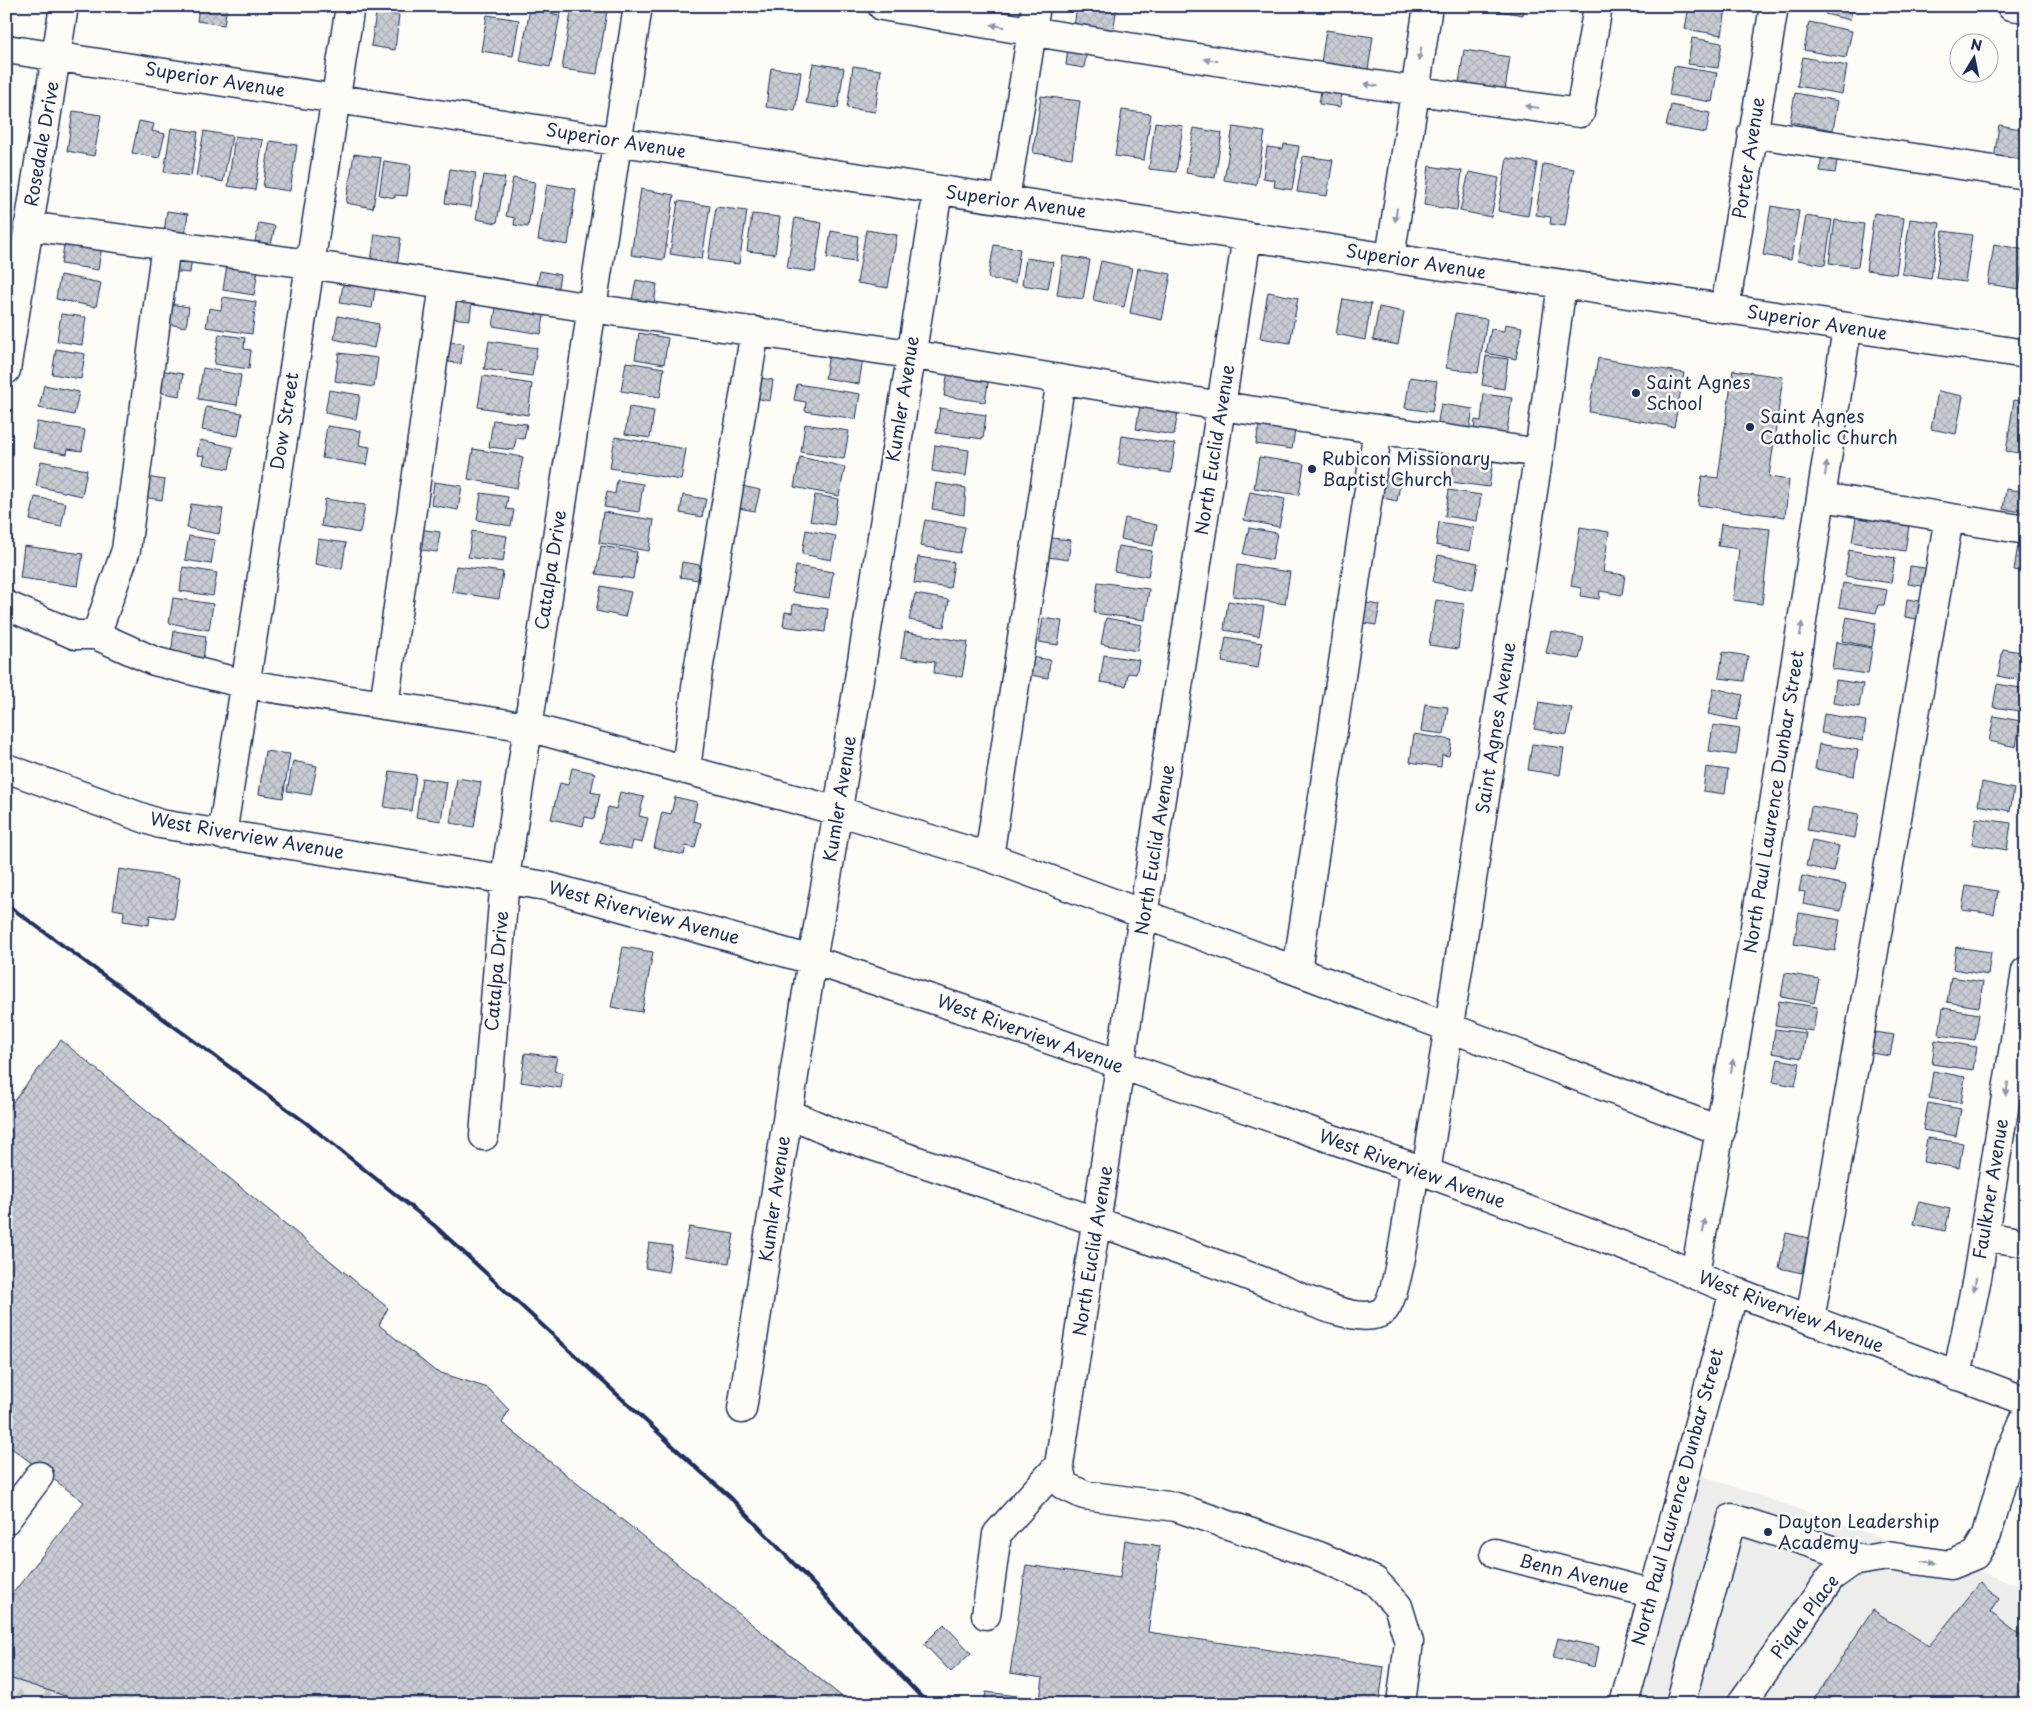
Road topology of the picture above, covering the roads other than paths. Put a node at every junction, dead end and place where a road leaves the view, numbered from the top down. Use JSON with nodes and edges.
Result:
{"nodes":[{"id":1,"x":64,"y":6,"type":"edge"},
{"id":2,"x":350,"y":6,"type":"edge"},
{"id":3,"x":638,"y":6,"type":"edge"},
{"id":4,"x":882,"y":6,"type":"edge"},
{"id":5,"x":1428,"y":6,"type":"edge"},
{"id":6,"x":1598,"y":6,"type":"edge"},
{"id":7,"x":1774,"y":6,"type":"edge"},
{"id":8,"x":2011,"y":6,"type":"edge"},
{"id":9,"x":2026,"y":8,"type":"edge"},
{"id":10,"x":1034,"y":19,"type":"edge"},
{"id":11,"x":6,"y":49,"type":"edge"},
{"id":12,"x":56,"y":56,"type":"junction"},
{"id":13,"x":1414,"y":92,"type":"junction"},
{"id":14,"x":336,"y":98,"type":"junction"},
{"id":15,"x":1752,"y":133,"type":"junction"},
{"id":16,"x":618,"y":141,"type":"junction"},
{"id":17,"x":2026,"y":175,"type":"edge"},
{"id":18,"x":938,"y":190,"type":"junction"},
{"id":19,"x":1006,"y":199,"type":"junction"},
{"id":20,"x":28,"y":226,"type":"junction"},
{"id":21,"x":1248,"y":236,"type":"junction"},
{"id":22,"x":166,"y":244,"type":"junction"},
{"id":23,"x":1390,"y":258,"type":"junction"},
{"id":24,"x":309,"y":264,"type":"junction"},
{"id":25,"x":1562,"y":284,"type":"junction"},
{"id":26,"x":444,"y":285,"type":"junction"},
{"id":27,"x":591,"y":308,"type":"junction"},
{"id":28,"x":1725,"y":309,"type":"junction"},
{"id":29,"x":1846,"y":328,"type":"junction"},
{"id":30,"x":755,"y":331,"type":"junction"},
{"id":31,"x":910,"y":354,"type":"junction"},
{"id":32,"x":2026,"y":354,"type":"edge"},
{"id":33,"x":6,"y":370,"type":"edge"},
{"id":34,"x":1061,"y":379,"type":"junction"},
{"id":35,"x":1221,"y":406,"type":"junction"},
{"id":36,"x":1378,"y":429,"type":"junction"},
{"id":37,"x":1539,"y":453,"type":"junction"},
{"id":38,"x":1822,"y":497,"type":"junction"},
{"id":39,"x":1949,"y":518,"type":"junction"},
{"id":40,"x":2026,"y":530,"type":"edge"},
{"id":41,"x":6,"y":604,"type":"edge"},
{"id":42,"x":96,"y":635,"type":"junction"},
{"id":43,"x":245,"y":684,"type":"junction"},
{"id":44,"x":384,"y":705,"type":"junction"},
{"id":45,"x":528,"y":727,"type":"junction"},
{"id":46,"x":6,"y":768,"type":"edge"},
{"id":47,"x":686,"y":770,"type":"junction"},
{"id":48,"x":838,"y":811,"type":"junction"},
{"id":49,"x":222,"y":835,"type":"junction"},
{"id":50,"x":989,"y":857,"type":"junction"},
{"id":51,"x":505,"y":878,"type":"junction"},
{"id":52,"x":1145,"y":914,"type":"junction"},
{"id":53,"x":812,"y":960,"type":"junction"},
{"id":54,"x":1297,"y":971,"type":"junction"},
{"id":55,"x":2026,"y":971,"type":"edge"},
{"id":56,"x":1448,"y":1027,"type":"junction"},
{"id":57,"x":1119,"y":1066,"type":"junction"},
{"id":58,"x":788,"y":1113,"type":"junction"},
{"id":59,"x":1721,"y":1132,"type":"junction"},
{"id":60,"x":484,"y":1136,"type":"dead end"},
{"id":61,"x":1421,"y":1170,"type":"junction"},
{"id":62,"x":1097,"y":1222,"type":"junction"},
{"id":63,"x":1984,"y":1236,"type":"junction"},
{"id":64,"x":2026,"y":1243,"type":"edge"},
{"id":65,"x":1695,"y":1274,"type":"junction"},
{"id":66,"x":1734,"y":1291,"type":"junction"},
{"id":67,"x":1810,"y":1320,"type":"junction"},
{"id":68,"x":1957,"y":1376,"type":"junction"},
{"id":69,"x":2026,"y":1401,"type":"edge"},
{"id":70,"x":742,"y":1408,"type":"dead end"},
{"id":71,"x":2026,"y":1416,"type":"edge"},
{"id":72,"x":1059,"y":1465,"type":"junction"},
{"id":73,"x":39,"y":1476,"type":"dead end"},
{"id":74,"x":9,"y":1511,"type":"edge"},
{"id":75,"x":1495,"y":1553,"type":"dead end"},
{"id":76,"x":1864,"y":1560,"type":"junction"},
{"id":77,"x":1654,"y":1594,"type":"junction"},
{"id":78,"x":986,"y":1615,"type":"dead end"},
{"id":79,"x":1401,"y":1703,"type":"edge"},
{"id":80,"x":1624,"y":1704,"type":"edge"},
{"id":81,"x":1680,"y":1704,"type":"edge"},
{"id":82,"x":1741,"y":1704,"type":"edge"}],
"edges":[{"from":1,"to":12,"type":"street","name":"Rosedale Drive"},
{"from":2,"to":14,"type":"street","name":"Dow Street"},
{"from":3,"to":16,"type":"street","name":"Catalpa Drive"},
{"from":10,"to":4,"type":"street","one_way":true},
{"from":5,"to":13,"type":"street","one_way":true},
{"from":6,"to":13,"type":"street","one_way":true},
{"from":7,"to":15,"type":"street","name":"Porter Avenue"},
{"from":8,"to":9,"type":"street"},
{"from":13,"to":10,"type":"street","one_way":true},
{"from":10,"to":19,"type":"street"},
{"from":11,"to":12,"type":"street","name":"Superior Avenue"},
{"from":12,"to":14,"type":"street","name":"Superior Avenue"},
{"from":12,"to":20,"type":"street","name":"Rosedale Drive"},
{"from":13,"to":23,"type":"street","one_way":true},
{"from":14,"to":16,"type":"street","name":"Superior Avenue"},
{"from":14,"to":24,"type":"street","name":"Dow Street"},
{"from":15,"to":17,"type":"street"},
{"from":15,"to":28,"type":"street","name":"Porter Avenue"},
{"from":16,"to":18,"type":"street","name":"Superior Avenue"},
{"from":16,"to":27,"type":"street","name":"Catalpa Drive"},
{"from":18,"to":19,"type":"street","name":"Superior Avenue"},
{"from":18,"to":31,"type":"street","name":"Kumler Avenue"},
{"from":19,"to":21,"type":"street","name":"Superior Avenue"},
{"from":20,"to":22,"type":"street"},
{"from":20,"to":33,"type":"street","name":"Rosedale Drive"},
{"from":21,"to":23,"type":"street","name":"Superior Avenue"},
{"from":21,"to":35,"type":"street","name":"North Euclid Avenue"},
{"from":22,"to":24,"type":"street"},
{"from":22,"to":42,"type":"street"},
{"from":23,"to":25,"type":"street","name":"Superior Avenue"},
{"from":24,"to":26,"type":"street"},
{"from":24,"to":43,"type":"street","name":"Dow Street"},
{"from":25,"to":28,"type":"street","name":"Superior Avenue"},
{"from":25,"to":37,"type":"street","name":"Saint Agnes Avenue"},
{"from":26,"to":27,"type":"street"},
{"from":26,"to":44,"type":"street"},
{"from":27,"to":30,"type":"street"},
{"from":27,"to":45,"type":"street","name":"Catalpa Drive"},
{"from":28,"to":29,"type":"street","name":"Superior Avenue"},
{"from":29,"to":32,"type":"street","name":"Superior Avenue"},
{"from":38,"to":29,"type":"street","name":"North Paul Laurence Dunbar Street","one_way":true},
{"from":30,"to":31,"type":"street"},
{"from":30,"to":47,"type":"street"},
{"from":31,"to":34,"type":"street"},
{"from":31,"to":48,"type":"street","name":"Kumler Avenue"},
{"from":34,"to":35,"type":"street"},
{"from":34,"to":50,"type":"street"},
{"from":35,"to":36,"type":"street"},
{"from":35,"to":52,"type":"street","name":"North Euclid Avenue"},
{"from":36,"to":37,"type":"street"},
{"from":36,"to":54,"type":"street"},
{"from":37,"to":56,"type":"street","name":"Saint Agnes Avenue"},
{"from":38,"to":39,"type":"street"},
{"from":59,"to":38,"type":"street","name":"North Paul Laurence Dunbar Street","one_way":true},
{"from":39,"to":40,"type":"street"},
{"from":39,"to":67,"type":"street"},
{"from":41,"to":42,"type":"street"},
{"from":42,"to":43,"type":"street"},
{"from":43,"to":44,"type":"street"},
{"from":43,"to":49,"type":"street","name":"Dow Street"},
{"from":44,"to":45,"type":"street"},
{"from":45,"to":47,"type":"street"},
{"from":45,"to":51,"type":"street","name":"Catalpa Drive"},
{"from":46,"to":49,"type":"street","name":"West Riverview Avenue"},
{"from":47,"to":48,"type":"street"},
{"from":48,"to":50,"type":"street"},
{"from":48,"to":53,"type":"street","name":"Kumler Avenue"},
{"from":49,"to":51,"type":"street","name":"West Riverview Avenue"},
{"from":50,"to":52,"type":"street"},
{"from":51,"to":53,"type":"street","name":"West Riverview Avenue"},
{"from":51,"to":60,"type":"street","name":"Catalpa Drive"},
{"from":52,"to":54,"type":"street"},
{"from":52,"to":57,"type":"street","name":"North Euclid Avenue"},
{"from":53,"to":57,"type":"street","name":"West Riverview Avenue"},
{"from":53,"to":58,"type":"street","name":"Kumler Avenue"},
{"from":54,"to":56,"type":"street"},
{"from":55,"to":63,"type":"street","name":"Faulkner Avenue","one_way":true},
{"from":56,"to":59,"type":"street"},
{"from":56,"to":61,"type":"street","name":"Saint Agnes Avenue"},
{"from":57,"to":61,"type":"street","name":"West Riverview Avenue"},
{"from":57,"to":62,"type":"street","name":"North Euclid Avenue"},
{"from":58,"to":62,"type":"street","name":"Saint Agnes Avenue"},
{"from":58,"to":70,"type":"street","name":"Kumler Avenue"},
{"from":65,"to":59,"type":"street","name":"North Paul Laurence Dunbar Street","one_way":true},
{"from":61,"to":62,"type":"street","name":"Saint Agnes Avenue"},
{"from":61,"to":65,"type":"street","name":"West Riverview Avenue"},
{"from":62,"to":72,"type":"street","name":"North Euclid Avenue"},
{"from":63,"to":64,"type":"street"},
{"from":63,"to":68,"type":"street","name":"Faulkner Avenue","one_way":true},
{"from":65,"to":66,"type":"street","name":"West Riverview Avenue"},
{"from":66,"to":67,"type":"street","name":"West Riverview Avenue"},
{"from":66,"to":77,"type":"street","name":"North Paul Laurence Dunbar Street"},
{"from":67,"to":68,"type":"street","name":"West Riverview Avenue"},
{"from":68,"to":69,"type":"street","name":"West Riverview Avenue"},
{"from":76,"to":71,"type":"street","name":"Piqua Place","one_way":true},
{"from":72,"to":78,"type":"street"},
{"from":72,"to":79,"type":"street"},
{"from":73,"to":74,"type":"street"},
{"from":75,"to":77,"type":"street","name":"Benn Avenue"},
{"from":76,"to":81,"type":"street"},
{"from":76,"to":82,"type":"street","name":"Piqua Place"},
{"from":77,"to":80,"type":"street","name":"North Paul Laurence Dunbar Street"}]}
